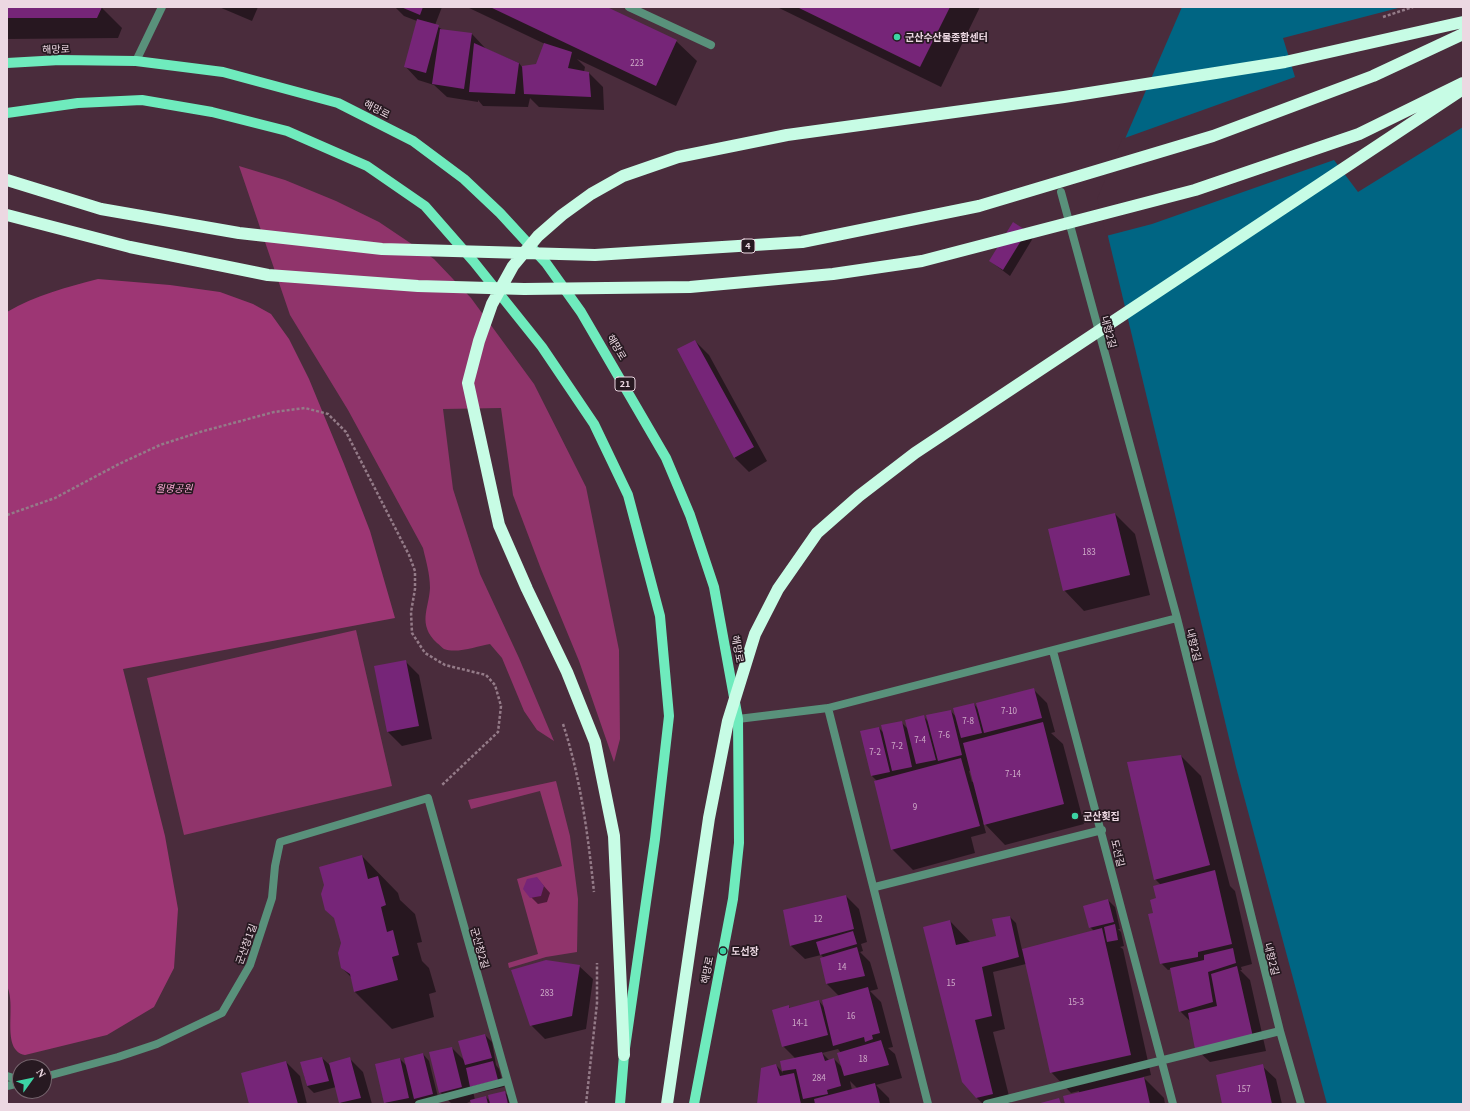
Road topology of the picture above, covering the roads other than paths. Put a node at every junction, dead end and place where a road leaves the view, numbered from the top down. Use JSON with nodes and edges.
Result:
{"nodes":[{"id":1,"x":162,"y":7,"type":"edge"},
{"id":2,"x":629,"y":7,"type":"edge"},
{"id":3,"x":1463,"y":22,"type":"edge"},
{"id":4,"x":1463,"y":34,"type":"edge"},
{"id":5,"x":711,"y":45,"type":"dead end"},
{"id":6,"x":136,"y":61,"type":"junction"},
{"id":7,"x":7,"y":63,"type":"edge"},
{"id":8,"x":1463,"y":83,"type":"edge"},
{"id":9,"x":1463,"y":90,"type":"edge"},
{"id":10,"x":7,"y":113,"type":"edge"},
{"id":11,"x":7,"y":180,"type":"edge"},
{"id":12,"x":1061,"y":192,"type":"dead end"},
{"id":13,"x":7,"y":215,"type":"edge"},
{"id":14,"x":1177,"y":618,"type":"junction"},
{"id":15,"x":1053,"y":651,"type":"junction"},
{"id":16,"x":828,"y":708,"type":"junction"},
{"id":17,"x":738,"y":719,"type":"junction"},
{"id":18,"x":428,"y":798,"type":"joint"},
{"id":19,"x":1102,"y":830,"type":"junction"},
{"id":20,"x":874,"y":887,"type":"junction"},
{"id":21,"x":1280,"y":1031,"type":"junction"},
{"id":22,"x":624,"y":1055,"type":"junction"},
{"id":23,"x":1161,"y":1060,"type":"junction"},
{"id":24,"x":52,"y":1075,"type":"edge"},
{"id":25,"x":507,"y":1081,"type":"junction"},
{"id":26,"x":419,"y":1104,"type":"edge"},
{"id":27,"x":514,"y":1104,"type":"edge"},
{"id":28,"x":620,"y":1104,"type":"edge"},
{"id":29,"x":667,"y":1104,"type":"edge"},
{"id":30,"x":694,"y":1104,"type":"edge"},
{"id":31,"x":928,"y":1104,"type":"edge"},
{"id":32,"x":987,"y":1104,"type":"edge"},
{"id":33,"x":1173,"y":1104,"type":"edge"},
{"id":34,"x":1301,"y":1104,"type":"edge"}],
"edges":[{"from":1,"to":6,"type":"street"},
{"from":2,"to":5,"type":"street"},
{"from":3,"to":22,"type":"highway"},
{"from":4,"to":11,"type":"highway","number":"4"},
{"from":6,"to":7,"type":"main road","name":"해망로","number":"21"},
{"from":6,"to":17,"type":"main road","name":"해망로","number":"21"},
{"from":8,"to":13,"type":"highway"},
{"from":9,"to":29,"type":"highway"},
{"from":10,"to":22,"type":"main road"},
{"from":12,"to":14,"type":"street","name":"내항2길"},
{"from":14,"to":15,"type":"street"},
{"from":14,"to":21,"type":"street","name":"내항2길"},
{"from":15,"to":16,"type":"street"},
{"from":15,"to":19,"type":"street","name":"도선길"},
{"from":16,"to":17,"type":"street"},
{"from":16,"to":20,"type":"street"},
{"from":17,"to":30,"type":"main road","name":"해망로","number":"21"},
{"from":18,"to":24,"type":"street","name":"군산창1길"},
{"from":18,"to":25,"type":"street","name":"군산창2길"},
{"from":19,"to":20,"type":"street"},
{"from":19,"to":23,"type":"street","name":"도선길"},
{"from":20,"to":31,"type":"street"},
{"from":21,"to":23,"type":"street"},
{"from":21,"to":34,"type":"street","name":"내항2길"},
{"from":22,"to":28,"type":"main road"},
{"from":23,"to":32,"type":"street"},
{"from":23,"to":33,"type":"street","name":"도선길"},
{"from":25,"to":26,"type":"street"},
{"from":25,"to":27,"type":"street","name":"군산창2길"}]}
